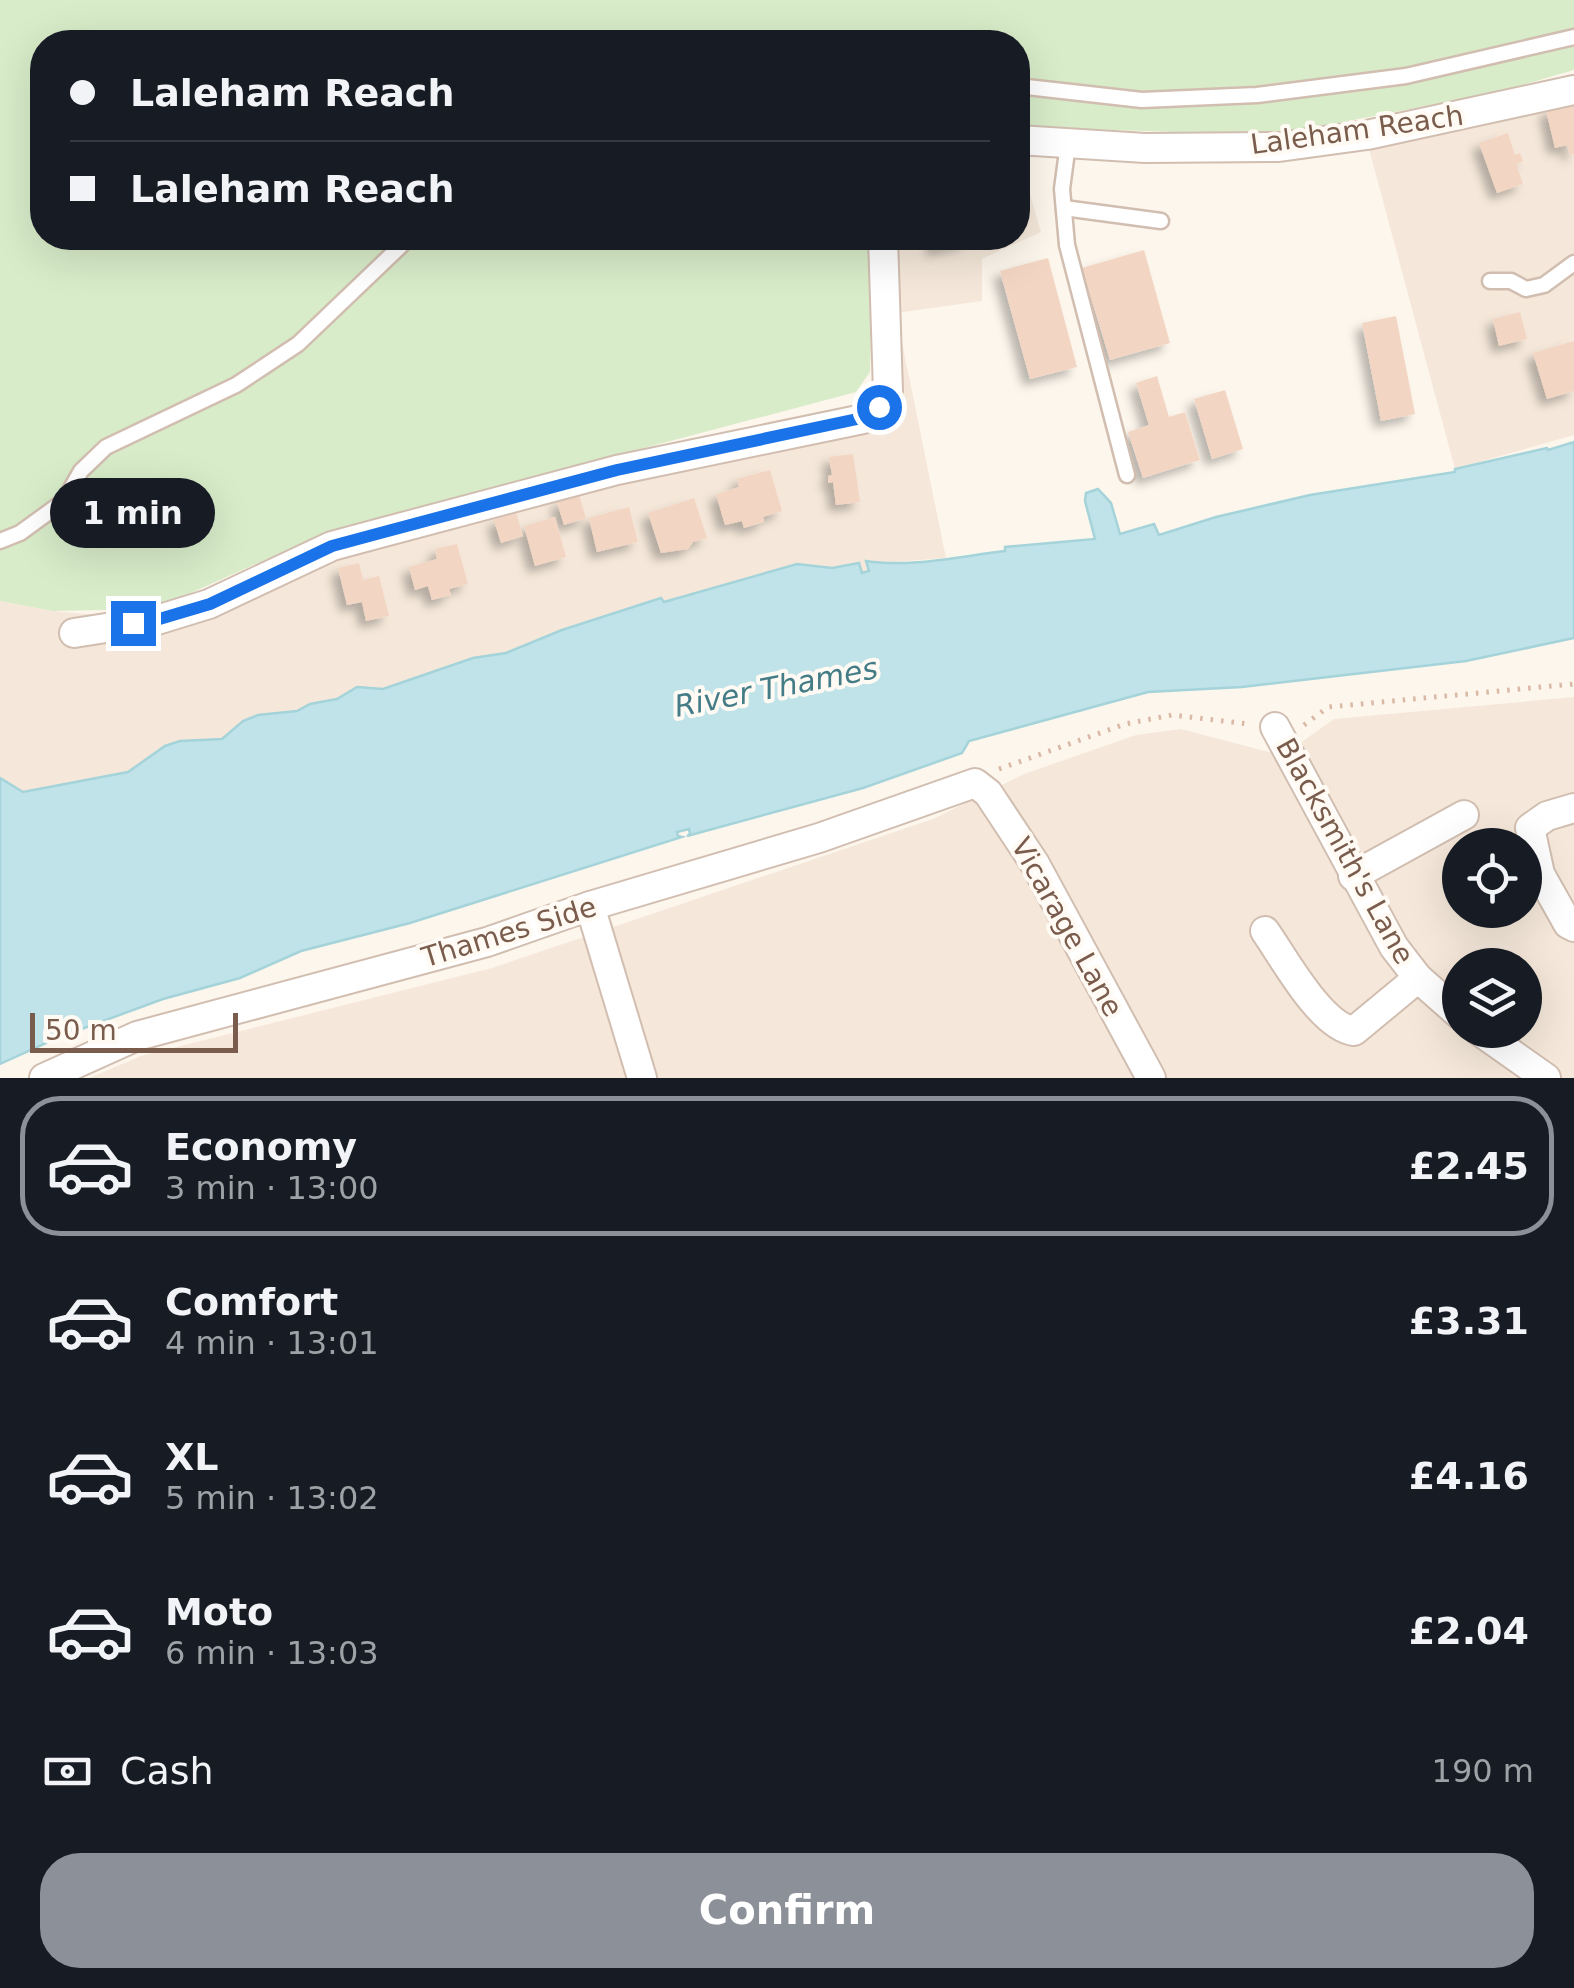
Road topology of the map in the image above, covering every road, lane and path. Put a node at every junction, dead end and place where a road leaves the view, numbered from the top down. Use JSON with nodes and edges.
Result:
{"nodes":[{"id":1,"x":1574,"y":37,"type":"edge"},
{"id":2,"x":1030,"y":87,"type":"edge"},
{"id":3,"x":1574,"y":90,"type":"edge"},
{"id":4,"x":1030,"y":141,"type":"edge"},
{"id":5,"x":1068,"y":144,"type":"junction"},
{"id":6,"x":1064,"y":208,"type":"junction"},
{"id":7,"x":1161,"y":221,"type":"dead end"},
{"id":8,"x":396,"y":250,"type":"edge"},
{"id":9,"x":883,"y":250,"type":"edge"},
{"id":10,"x":1574,"y":264,"type":"edge"},
{"id":11,"x":1490,"y":281,"type":"dead end"},
{"id":12,"x":1127,"y":475,"type":"dead end"},
{"id":13,"x":0,"y":540,"type":"edge"},
{"id":14,"x":74,"y":633,"type":"dead end"},
{"id":15,"x":1574,"y":684,"type":"edge"},
{"id":16,"x":1276,"y":727,"type":"junction"},
{"id":17,"x":975,"y":782,"type":"junction"},
{"id":18,"x":1574,"y":808,"type":"edge"},
{"id":19,"x":1464,"y":814,"type":"dead end"},
{"id":20,"x":1353,"y":876,"type":"junction"},
{"id":21,"x":590,"y":906,"type":"junction"},
{"id":22,"x":1574,"y":927,"type":"edge"},
{"id":23,"x":1265,"y":931,"type":"dead end"},
{"id":24,"x":1418,"y":978,"type":"junction"},
{"id":25,"x":1442,"y":999,"type":"edge"},
{"id":26,"x":1504,"y":1048,"type":"edge"},
{"id":27,"x":44,"y":1078,"type":"edge"},
{"id":28,"x":642,"y":1078,"type":"edge"},
{"id":29,"x":1151,"y":1078,"type":"edge"},
{"id":30,"x":1546,"y":1078,"type":"edge"}],
"edges":[{"from":1,"to":2,"type":"lane"},
{"from":3,"to":5,"type":"street","name":"Laleham Reach"},
{"from":4,"to":5,"type":"street","name":"Laleham Reach"},
{"from":5,"to":6,"type":"lane"},
{"from":6,"to":7,"type":"lane"},
{"from":6,"to":12,"type":"lane"},
{"from":8,"to":13,"type":"lane"},
{"from":9,"to":14,"type":"street"},
{"from":10,"to":11,"type":"lane"},
{"from":15,"to":16,"type":"path"},
{"from":16,"to":17,"type":"path"},
{"from":16,"to":20,"type":"street","name":"Blacksmith's Lane"},
{"from":17,"to":21,"type":"street","name":"Thames Side"},
{"from":17,"to":29,"type":"street","name":"Vicarage Lane"},
{"from":18,"to":22,"type":"street"},
{"from":19,"to":20,"type":"street"},
{"from":20,"to":24,"type":"street","name":"Blacksmith's Lane"},
{"from":21,"to":27,"type":"street","name":"Thames Side"},
{"from":21,"to":28,"type":"street"},
{"from":23,"to":24,"type":"street"},
{"from":24,"to":25,"type":"street","name":"Blacksmith's Lane"},
{"from":26,"to":30,"type":"street"}]}
